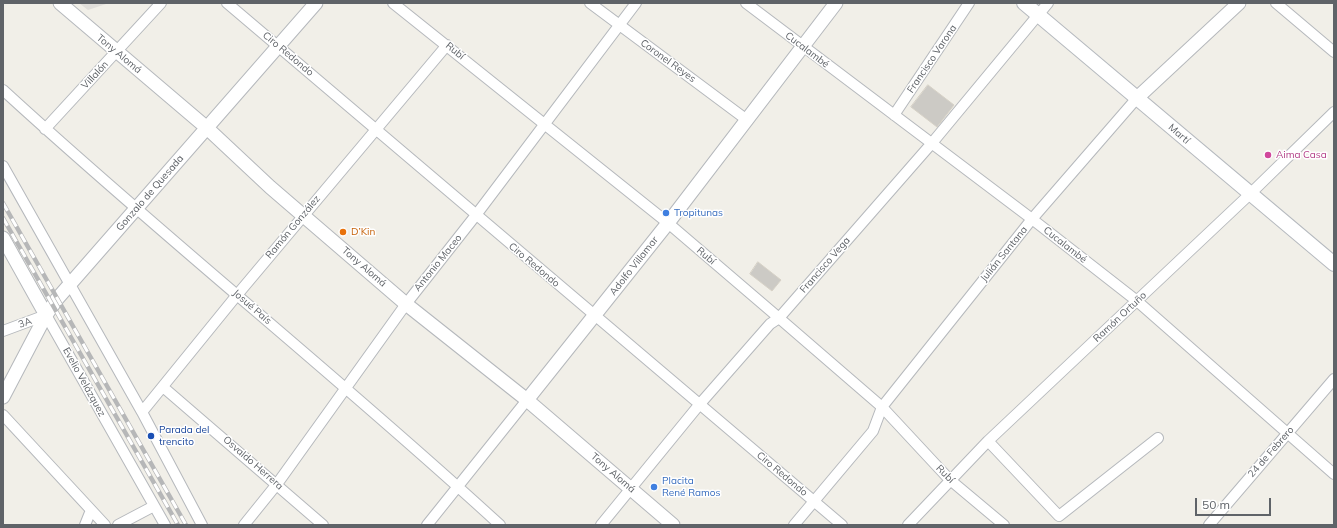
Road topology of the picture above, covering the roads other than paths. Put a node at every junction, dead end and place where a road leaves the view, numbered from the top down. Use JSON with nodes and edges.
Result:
{"nodes":[{"id":1,"x":60,"y":3,"type":"edge"},
{"id":2,"x":161,"y":3,"type":"edge"},
{"id":3,"x":228,"y":3,"type":"edge"},
{"id":4,"x":316,"y":3,"type":"edge"},
{"id":5,"x":393,"y":3,"type":"edge"},
{"id":6,"x":590,"y":3,"type":"edge"},
{"id":7,"x":636,"y":3,"type":"edge"},
{"id":8,"x":746,"y":3,"type":"edge"},
{"id":9,"x":836,"y":3,"type":"edge"},
{"id":10,"x":969,"y":3,"type":"edge"},
{"id":11,"x":1024,"y":3,"type":"edge"},
{"id":12,"x":1048,"y":3,"type":"edge"},
{"id":13,"x":1239,"y":3,"type":"edge"},
{"id":14,"x":1276,"y":3,"type":"edge"},
{"id":15,"x":1038,"y":15,"type":"junction"},
{"id":16,"x":619,"y":25,"type":"junction"},
{"id":17,"x":447,"y":45,"type":"junction"},
{"id":18,"x":279,"y":46,"type":"junction"},
{"id":19,"x":803,"y":47,"type":"junction"},
{"id":20,"x":116,"y":52,"type":"junction"},
{"id":21,"x":1334,"y":52,"type":"edge"},
{"id":22,"x":3,"y":90,"type":"edge"},
{"id":23,"x":1137,"y":98,"type":"junction"},
{"id":24,"x":1334,"y":112,"type":"edge"},
{"id":25,"x":894,"y":115,"type":"junction"},
{"id":26,"x":748,"y":120,"type":"junction"},
{"id":27,"x":544,"y":124,"type":"junction"},
{"id":28,"x":207,"y":128,"type":"junction"},
{"id":29,"x":45,"y":129,"type":"junction"},
{"id":30,"x":376,"y":129,"type":"junction"},
{"id":31,"x":932,"y":144,"type":"junction"},
{"id":32,"x":3,"y":166,"type":"edge"},
{"id":33,"x":1249,"y":195,"type":"junction"},
{"id":34,"x":136,"y":209,"type":"junction"},
{"id":35,"x":304,"y":215,"type":"junction"},
{"id":36,"x":476,"y":216,"type":"junction"},
{"id":37,"x":1032,"y":219,"type":"junction"},
{"id":38,"x":668,"y":223,"type":"junction"},
{"id":39,"x":4,"y":243,"type":"edge"},
{"id":40,"x":1334,"y":264,"type":"edge"},
{"id":41,"x":70,"y":285,"type":"junction"},
{"id":42,"x":237,"y":295,"type":"junction"},
{"id":43,"x":1137,"y":301,"type":"junction"},
{"id":44,"x":406,"y":304,"type":"junction"},
{"id":45,"x":46,"y":315,"type":"junction"},
{"id":46,"x":595,"y":317,"type":"junction"},
{"id":47,"x":779,"y":318,"type":"junction"},
{"id":48,"x":3,"y":332,"type":"edge"},
{"id":49,"x":1334,"y":380,"type":"edge"},
{"id":50,"x":163,"y":387,"type":"junction"},
{"id":51,"x":345,"y":388,"type":"junction"},
{"id":52,"x":3,"y":397,"type":"edge"},
{"id":53,"x":527,"y":400,"type":"junction"},
{"id":54,"x":699,"y":405,"type":"junction"},
{"id":55,"x":882,"y":407,"type":"junction"},
{"id":56,"x":142,"y":412,"type":"junction"},
{"id":57,"x":3,"y":416,"type":"edge"},
{"id":58,"x":1287,"y":433,"type":"junction"},
{"id":59,"x":1158,"y":438,"type":"dead end"},
{"id":60,"x":988,"y":441,"type":"junction"},
{"id":61,"x":1334,"y":474,"type":"edge"},
{"id":62,"x":950,"y":479,"type":"junction"},
{"id":63,"x":276,"y":484,"type":"junction"},
{"id":64,"x":459,"y":487,"type":"junction"},
{"id":65,"x":631,"y":488,"type":"junction"},
{"id":66,"x":814,"y":501,"type":"junction"},
{"id":67,"x":154,"y":506,"type":"junction"},
{"id":68,"x":91,"y":510,"type":"junction"},
{"id":69,"x":1218,"y":521,"type":"edge"},
{"id":70,"x":85,"y":525,"type":"edge"},
{"id":71,"x":106,"y":525,"type":"edge"},
{"id":72,"x":118,"y":525,"type":"edge"},
{"id":73,"x":165,"y":525,"type":"edge"},
{"id":74,"x":202,"y":525,"type":"edge"},
{"id":75,"x":244,"y":525,"type":"edge"},
{"id":76,"x":323,"y":525,"type":"edge"},
{"id":77,"x":428,"y":525,"type":"edge"},
{"id":78,"x":500,"y":525,"type":"edge"},
{"id":79,"x":601,"y":525,"type":"edge"},
{"id":80,"x":673,"y":525,"type":"edge"},
{"id":81,"x":794,"y":525,"type":"edge"},
{"id":82,"x":842,"y":525,"type":"edge"},
{"id":83,"x":908,"y":525,"type":"edge"},
{"id":84,"x":1004,"y":525,"type":"edge"},
{"id":85,"x":1209,"y":525,"type":"edge"}],
"edges":[{"from":1,"to":20,"type":"street","name":"Tony Alomá"},
{"from":2,"to":20,"type":"street","name":"Villalón"},
{"from":3,"to":18,"type":"street","name":"Ciro Redondo"},
{"from":4,"to":18,"type":"street","name":"Gonzalo de Quesada"},
{"from":5,"to":17,"type":"street","name":"Rubí"},
{"from":6,"to":16,"type":"street","name":"Coronel Reyes"},
{"from":7,"to":16,"type":"street","name":"Antonio Maceo"},
{"from":8,"to":19,"type":"street","name":"Cucalambé"},
{"from":9,"to":19,"type":"street","name":"Adolfo Villamar"},
{"from":10,"to":25,"type":"street","name":"Francisco Varona"},
{"from":11,"to":15,"type":"main road","name":"Martí"},
{"from":12,"to":15,"type":"street","name":"Francisco Vega"},
{"from":13,"to":23,"type":"street","name":"Julián Santana"},
{"from":14,"to":21,"type":"street"},
{"from":15,"to":23,"type":"main road","name":"Martí"},
{"from":15,"to":31,"type":"street","name":"Francisco Vega"},
{"from":16,"to":26,"type":"street","name":"Coronel Reyes"},
{"from":16,"to":27,"type":"street","name":"Antonio Maceo"},
{"from":17,"to":27,"type":"street","name":"Rubí"},
{"from":17,"to":30,"type":"street","name":"Ramón González"},
{"from":18,"to":28,"type":"street","name":"Gonzalo de Quesada"},
{"from":18,"to":30,"type":"street","name":"Ciro Redondo"},
{"from":19,"to":25,"type":"street","name":"Cucalambé"},
{"from":19,"to":26,"type":"street","name":"Adolfo Villamar"},
{"from":20,"to":28,"type":"street","name":"Tony Alomá"},
{"from":20,"to":29,"type":"street","name":"Villalón"},
{"from":22,"to":29,"type":"street","name":"Josué País"},
{"from":23,"to":33,"type":"main road","name":"Martí"},
{"from":23,"to":37,"type":"street","name":"Julián Santana"},
{"from":24,"to":33,"type":"street","name":"Ramón Ortuño"},
{"from":25,"to":31,"type":"street","name":"Cucalambé"},
{"from":26,"to":38,"type":"street","name":"Adolfo Villamar"},
{"from":27,"to":36,"type":"street","name":"Antonio Maceo"},
{"from":27,"to":38,"type":"street","name":"Rubí"},
{"from":28,"to":34,"type":"street","name":"Gonzalo de Quesada"},
{"from":28,"to":35,"type":"street","name":"Tony Alomá"},
{"from":29,"to":34,"type":"street","name":"Josué País"},
{"from":30,"to":35,"type":"street","name":"Ramón González"},
{"from":30,"to":36,"type":"street","name":"Ciro Redondo"},
{"from":31,"to":37,"type":"street","name":"Cucalambé"},
{"from":31,"to":47,"type":"street","name":"Francisco Vega"},
{"from":32,"to":41,"type":"street"},
{"from":33,"to":40,"type":"main road","name":"Martí"},
{"from":33,"to":43,"type":"street","name":"Ramón Ortuño"},
{"from":34,"to":41,"type":"street","name":"Gonzalo de Quesada"},
{"from":34,"to":42,"type":"street","name":"Josué País"},
{"from":35,"to":42,"type":"street","name":"Ramón González"},
{"from":35,"to":44,"type":"street","name":"Tony Alomá"},
{"from":36,"to":44,"type":"street","name":"Antonio Maceo"},
{"from":36,"to":46,"type":"street","name":"Ciro Redondo"},
{"from":37,"to":43,"type":"street","name":"Cucalambé"},
{"from":37,"to":55,"type":"street","name":"Julián Santana"},
{"from":38,"to":46,"type":"street","name":"Adolfo Villamar"},
{"from":38,"to":47,"type":"street","name":"Rubí"},
{"from":39,"to":45,"type":"street","name":"Evelio Velázquez"},
{"from":41,"to":45,"type":"street","name":"Gonzalo de Quesada"},
{"from":41,"to":56,"type":"street"},
{"from":42,"to":50,"type":"street","name":"Ramón González"},
{"from":42,"to":51,"type":"street","name":"Josué País"},
{"from":43,"to":58,"type":"street","name":"Cucalambé"},
{"from":43,"to":60,"type":"street","name":"Ramón Ortuño"},
{"from":44,"to":51,"type":"street","name":"Antonio Maceo"},
{"from":44,"to":53,"type":"street","name":"Tony Alomá"},
{"from":45,"to":48,"type":"street","name":"3A"},
{"from":45,"to":52,"type":"street","name":"Gonzalo de Quesada"},
{"from":45,"to":67,"type":"street","name":"Evelio Velázquez"},
{"from":46,"to":53,"type":"street","name":"Adolfo Villamar"},
{"from":46,"to":54,"type":"street","name":"Ciro Redondo"},
{"from":47,"to":54,"type":"street","name":"Francisco Vega"},
{"from":47,"to":55,"type":"street","name":"Rubí"},
{"from":49,"to":58,"type":"street","name":"24 de Febrero"},
{"from":50,"to":56,"type":"street","name":"Ramón González"},
{"from":50,"to":63,"type":"street","name":"Osvaldo Herrera"},
{"from":51,"to":63,"type":"street","name":"Antonio Maceo"},
{"from":51,"to":64,"type":"street","name":"Josué País"},
{"from":53,"to":64,"type":"street","name":"Adolfo Villamar"},
{"from":53,"to":65,"type":"street","name":"Tony Alomá"},
{"from":54,"to":65,"type":"street","name":"Francisco Vega"},
{"from":54,"to":66,"type":"street","name":"Ciro Redondo"},
{"from":55,"to":62,"type":"street","name":"Rubí"},
{"from":55,"to":66,"type":"street","name":"Julián Santana"},
{"from":56,"to":74,"type":"street"},
{"from":57,"to":68,"type":"street"},
{"from":58,"to":61,"type":"street","name":"Cucalambé"},
{"from":58,"to":69,"type":"street","name":"24 de Febrero"},
{"from":59,"to":60,"type":"street"},
{"from":60,"to":62,"type":"street","name":"Ramón Ortuño"},
{"from":62,"to":83,"type":"street","name":"Ramón Ortuño"},
{"from":62,"to":84,"type":"street","name":"Rubí"},
{"from":63,"to":75,"type":"street","name":"Antonio Maceo"},
{"from":63,"to":76,"type":"street","name":"Osvaldo Herrera"},
{"from":64,"to":77,"type":"street","name":"Adolfo Villamar"},
{"from":64,"to":78,"type":"street","name":"Josué País"},
{"from":65,"to":79,"type":"street","name":"Francisco Vega"},
{"from":65,"to":80,"type":"street","name":"Tony Alomá"},
{"from":66,"to":81,"type":"street","name":"Julián Santana"},
{"from":66,"to":82,"type":"street","name":"Ciro Redondo"},
{"from":67,"to":72,"type":"street"},
{"from":67,"to":73,"type":"street","name":"Evelio Velázquez"},
{"from":68,"to":70,"type":"street"},
{"from":68,"to":71,"type":"street"},
{"from":69,"to":85,"type":"street","name":"24 de Febrero"}]}
